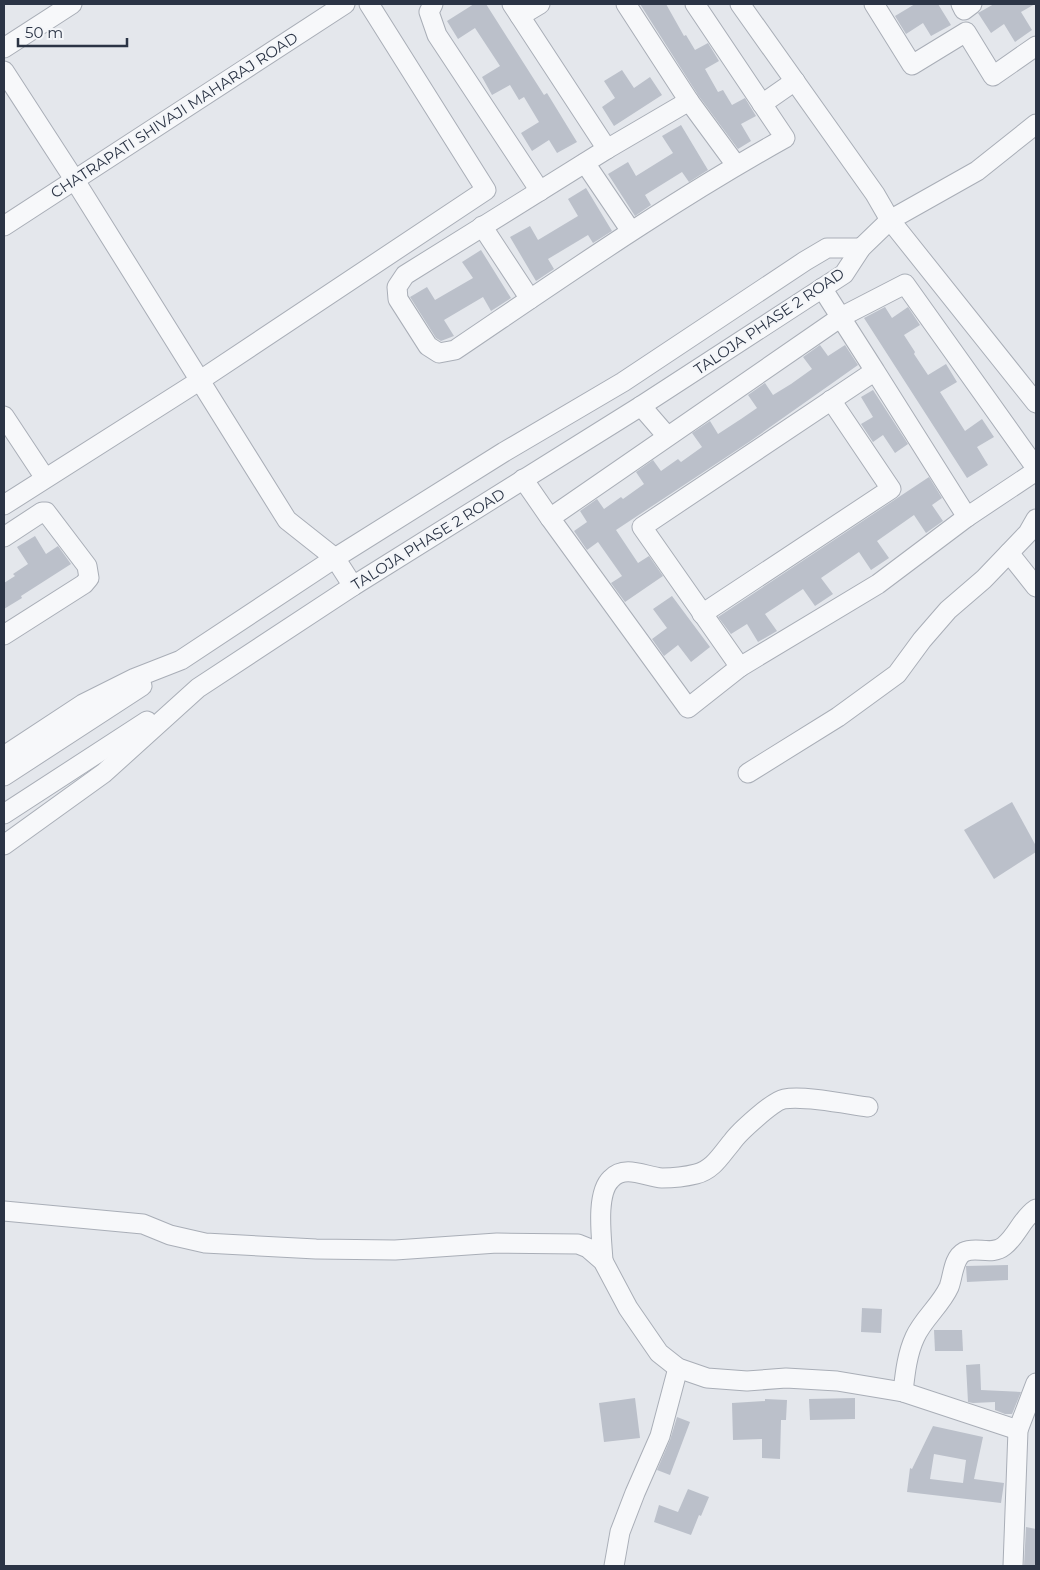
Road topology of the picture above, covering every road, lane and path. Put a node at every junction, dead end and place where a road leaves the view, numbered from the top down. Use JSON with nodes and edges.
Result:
{"nodes":[{"id":1,"x":72,"y":4,"type":"edge"},
{"id":2,"x":345,"y":4,"type":"edge"},
{"id":3,"x":369,"y":4,"type":"edge"},
{"id":4,"x":433,"y":4,"type":"edge"},
{"id":5,"x":540,"y":4,"type":"edge"},
{"id":6,"x":626,"y":4,"type":"edge"},
{"id":7,"x":695,"y":4,"type":"edge"},
{"id":8,"x":740,"y":4,"type":"edge"},
{"id":9,"x":874,"y":4,"type":"edge"},
{"id":10,"x":961,"y":4,"type":"edge"},
{"id":11,"x":972,"y":4,"type":"edge"},
{"id":12,"x":516,"y":10,"type":"edge"},
{"id":13,"x":1036,"y":46,"type":"edge"},
{"id":14,"x":4,"y":48,"type":"edge"},
{"id":15,"x":4,"y":71,"type":"edge"},
{"id":16,"x":795,"y":81,"type":"junction"},
{"id":17,"x":689,"y":101,"type":"junction"},
{"id":18,"x":762,"y":104,"type":"junction"},
{"id":19,"x":1036,"y":124,"type":"edge"},
{"id":20,"x":607,"y":148,"type":"junction"},
{"id":21,"x":585,"y":162,"type":"junction"},
{"id":22,"x":736,"y":165,"type":"junction"},
{"id":23,"x":74,"y":179,"type":"junction"},
{"id":24,"x":540,"y":191,"type":"junction"},
{"id":25,"x":890,"y":220,"type":"junction"},
{"id":26,"x":4,"y":226,"type":"edge"},
{"id":27,"x":482,"y":226,"type":"junction"},
{"id":28,"x":631,"y":230,"type":"junction"},
{"id":29,"x":861,"y":248,"type":"junction"},
{"id":30,"x":822,"y":288,"type":"junction"},
{"id":31,"x":530,"y":299,"type":"junction"},
{"id":32,"x":840,"y":317,"type":"junction"},
{"id":33,"x":875,"y":371,"type":"junction"},
{"id":34,"x":200,"y":381,"type":"junction"},
{"id":35,"x":831,"y":400,"type":"junction"},
{"id":36,"x":1036,"y":403,"type":"edge"},
{"id":37,"x":641,"y":406,"type":"junction"},
{"id":38,"x":4,"y":416,"type":"edge"},
{"id":39,"x":667,"y":436,"type":"junction"},
{"id":40,"x":1030,"y":448,"type":"edge"},
{"id":41,"x":1036,"y":470,"type":"edge"},
{"id":42,"x":45,"y":478,"type":"junction"},
{"id":43,"x":523,"y":479,"type":"junction"},
{"id":44,"x":4,"y":505,"type":"edge"},
{"id":45,"x":967,"y":517,"type":"junction"},
{"id":46,"x":550,"y":518,"type":"junction"},
{"id":47,"x":1036,"y":519,"type":"edge"},
{"id":48,"x":4,"y":537,"type":"edge"},
{"id":49,"x":1009,"y":553,"type":"junction"},
{"id":50,"x":335,"y":558,"type":"junction"},
{"id":51,"x":353,"y":586,"type":"junction"},
{"id":52,"x":1036,"y":587,"type":"edge"},
{"id":53,"x":702,"y":614,"type":"junction"},
{"id":54,"x":4,"y":635,"type":"edge"},
{"id":55,"x":181,"y":660,"type":"junction"},
{"id":56,"x":740,"y":667,"type":"junction"},
{"id":57,"x":198,"y":688,"type":"junction"},
{"id":58,"x":4,"y":756,"type":"edge"},
{"id":59,"x":748,"y":773,"type":"dead end"},
{"id":60,"x":4,"y":776,"type":"edge"},
{"id":61,"x":4,"y":814,"type":"edge"},
{"id":62,"x":4,"y":845,"type":"edge"},
{"id":63,"x":868,"y":1107,"type":"dead end"},
{"id":64,"x":1036,"y":1209,"type":"edge"},
{"id":65,"x":4,"y":1210,"type":"edge"},
{"id":66,"x":603,"y":1260,"type":"junction"},
{"id":67,"x":678,"y":1368,"type":"junction"},
{"id":68,"x":1036,"y":1383,"type":"edge"},
{"id":69,"x":903,"y":1392,"type":"junction"},
{"id":70,"x":1018,"y":1430,"type":"junction"},
{"id":71,"x":614,"y":1566,"type":"edge"},
{"id":72,"x":1013,"y":1566,"type":"edge"}],
"edges":[{"from":1,"to":14,"type":"street"},
{"from":2,"to":23,"type":"street","name":"CHATRAPATI SHIVAJI MAHARAJ ROAD"},
{"from":3,"to":34,"type":"street"},
{"from":4,"to":24,"type":"street"},
{"from":5,"to":12,"type":"street"},
{"from":6,"to":17,"type":"street"},
{"from":7,"to":18,"type":"street"},
{"from":8,"to":16,"type":"street"},
{"from":9,"to":13,"type":"street"},
{"from":10,"to":11,"type":"street"},
{"from":12,"to":20,"type":"street"},
{"from":15,"to":23,"type":"street"},
{"from":16,"to":18,"type":"street"},
{"from":16,"to":25,"type":"street"},
{"from":17,"to":20,"type":"street"},
{"from":17,"to":22,"type":"street"},
{"from":18,"to":22,"type":"street"},
{"from":19,"to":25,"type":"street","name":"TALOJA PHASE 2 ROAD"},
{"from":20,"to":21,"type":"street"},
{"from":21,"to":24,"type":"street"},
{"from":21,"to":28,"type":"street"},
{"from":22,"to":28,"type":"street"},
{"from":23,"to":26,"type":"street","name":"CHATRAPATI SHIVAJI MAHARAJ ROAD"},
{"from":23,"to":34,"type":"street"},
{"from":24,"to":27,"type":"street"},
{"from":25,"to":29,"type":"street","name":"TALOJA PHASE 2 ROAD"},
{"from":25,"to":36,"type":"street"},
{"from":27,"to":31,"type":"street"},
{"from":27,"to":31,"type":"street"},
{"from":28,"to":31,"type":"street"},
{"from":29,"to":30,"type":"street","name":"TALOJA PHASE 2 ROAD"},
{"from":29,"to":50,"type":"street","name":"TALOJA PHASE 2 ROAD"},
{"from":30,"to":32,"type":"street"},
{"from":30,"to":37,"type":"street","name":"TALOJA PHASE 2 ROAD"},
{"from":32,"to":33,"type":"street"},
{"from":32,"to":39,"type":"street"},
{"from":32,"to":40,"type":"street"},
{"from":33,"to":35,"type":"street"},
{"from":33,"to":45,"type":"street"},
{"from":34,"to":42,"type":"street"},
{"from":34,"to":50,"type":"street"},
{"from":35,"to":53,"type":"street"},
{"from":35,"to":53,"type":"street"},
{"from":37,"to":39,"type":"street"},
{"from":37,"to":43,"type":"street","name":"TALOJA PHASE 2 ROAD"},
{"from":38,"to":42,"type":"street"},
{"from":39,"to":46,"type":"street"},
{"from":40,"to":41,"type":"street"},
{"from":41,"to":45,"type":"street"},
{"from":42,"to":44,"type":"street"},
{"from":43,"to":46,"type":"street"},
{"from":43,"to":51,"type":"street","name":"TALOJA PHASE 2 ROAD"},
{"from":45,"to":56,"type":"street"},
{"from":46,"to":56,"type":"street"},
{"from":47,"to":49,"type":"street"},
{"from":48,"to":54,"type":"street"},
{"from":49,"to":52,"type":"street"},
{"from":49,"to":59,"type":"street"},
{"from":50,"to":51,"type":"street"},
{"from":50,"to":55,"type":"street","name":"TALOJA PHASE 2 ROAD"},
{"from":51,"to":57,"type":"street","name":"TALOJA PHASE 2 ROAD"},
{"from":53,"to":56,"type":"street"},
{"from":55,"to":58,"type":"street","name":"TALOJA PHASE 2 ROAD"},
{"from":55,"to":60,"type":"street"},
{"from":57,"to":61,"type":"street"},
{"from":57,"to":62,"type":"street","name":"TALOJA PHASE 2 ROAD"},
{"from":63,"to":66,"type":"street"},
{"from":64,"to":69,"type":"street"},
{"from":65,"to":66,"type":"street"},
{"from":66,"to":67,"type":"street"},
{"from":67,"to":69,"type":"street"},
{"from":67,"to":71,"type":"street"},
{"from":68,"to":70,"type":"street"},
{"from":69,"to":70,"type":"street"},
{"from":70,"to":72,"type":"street"}]}
